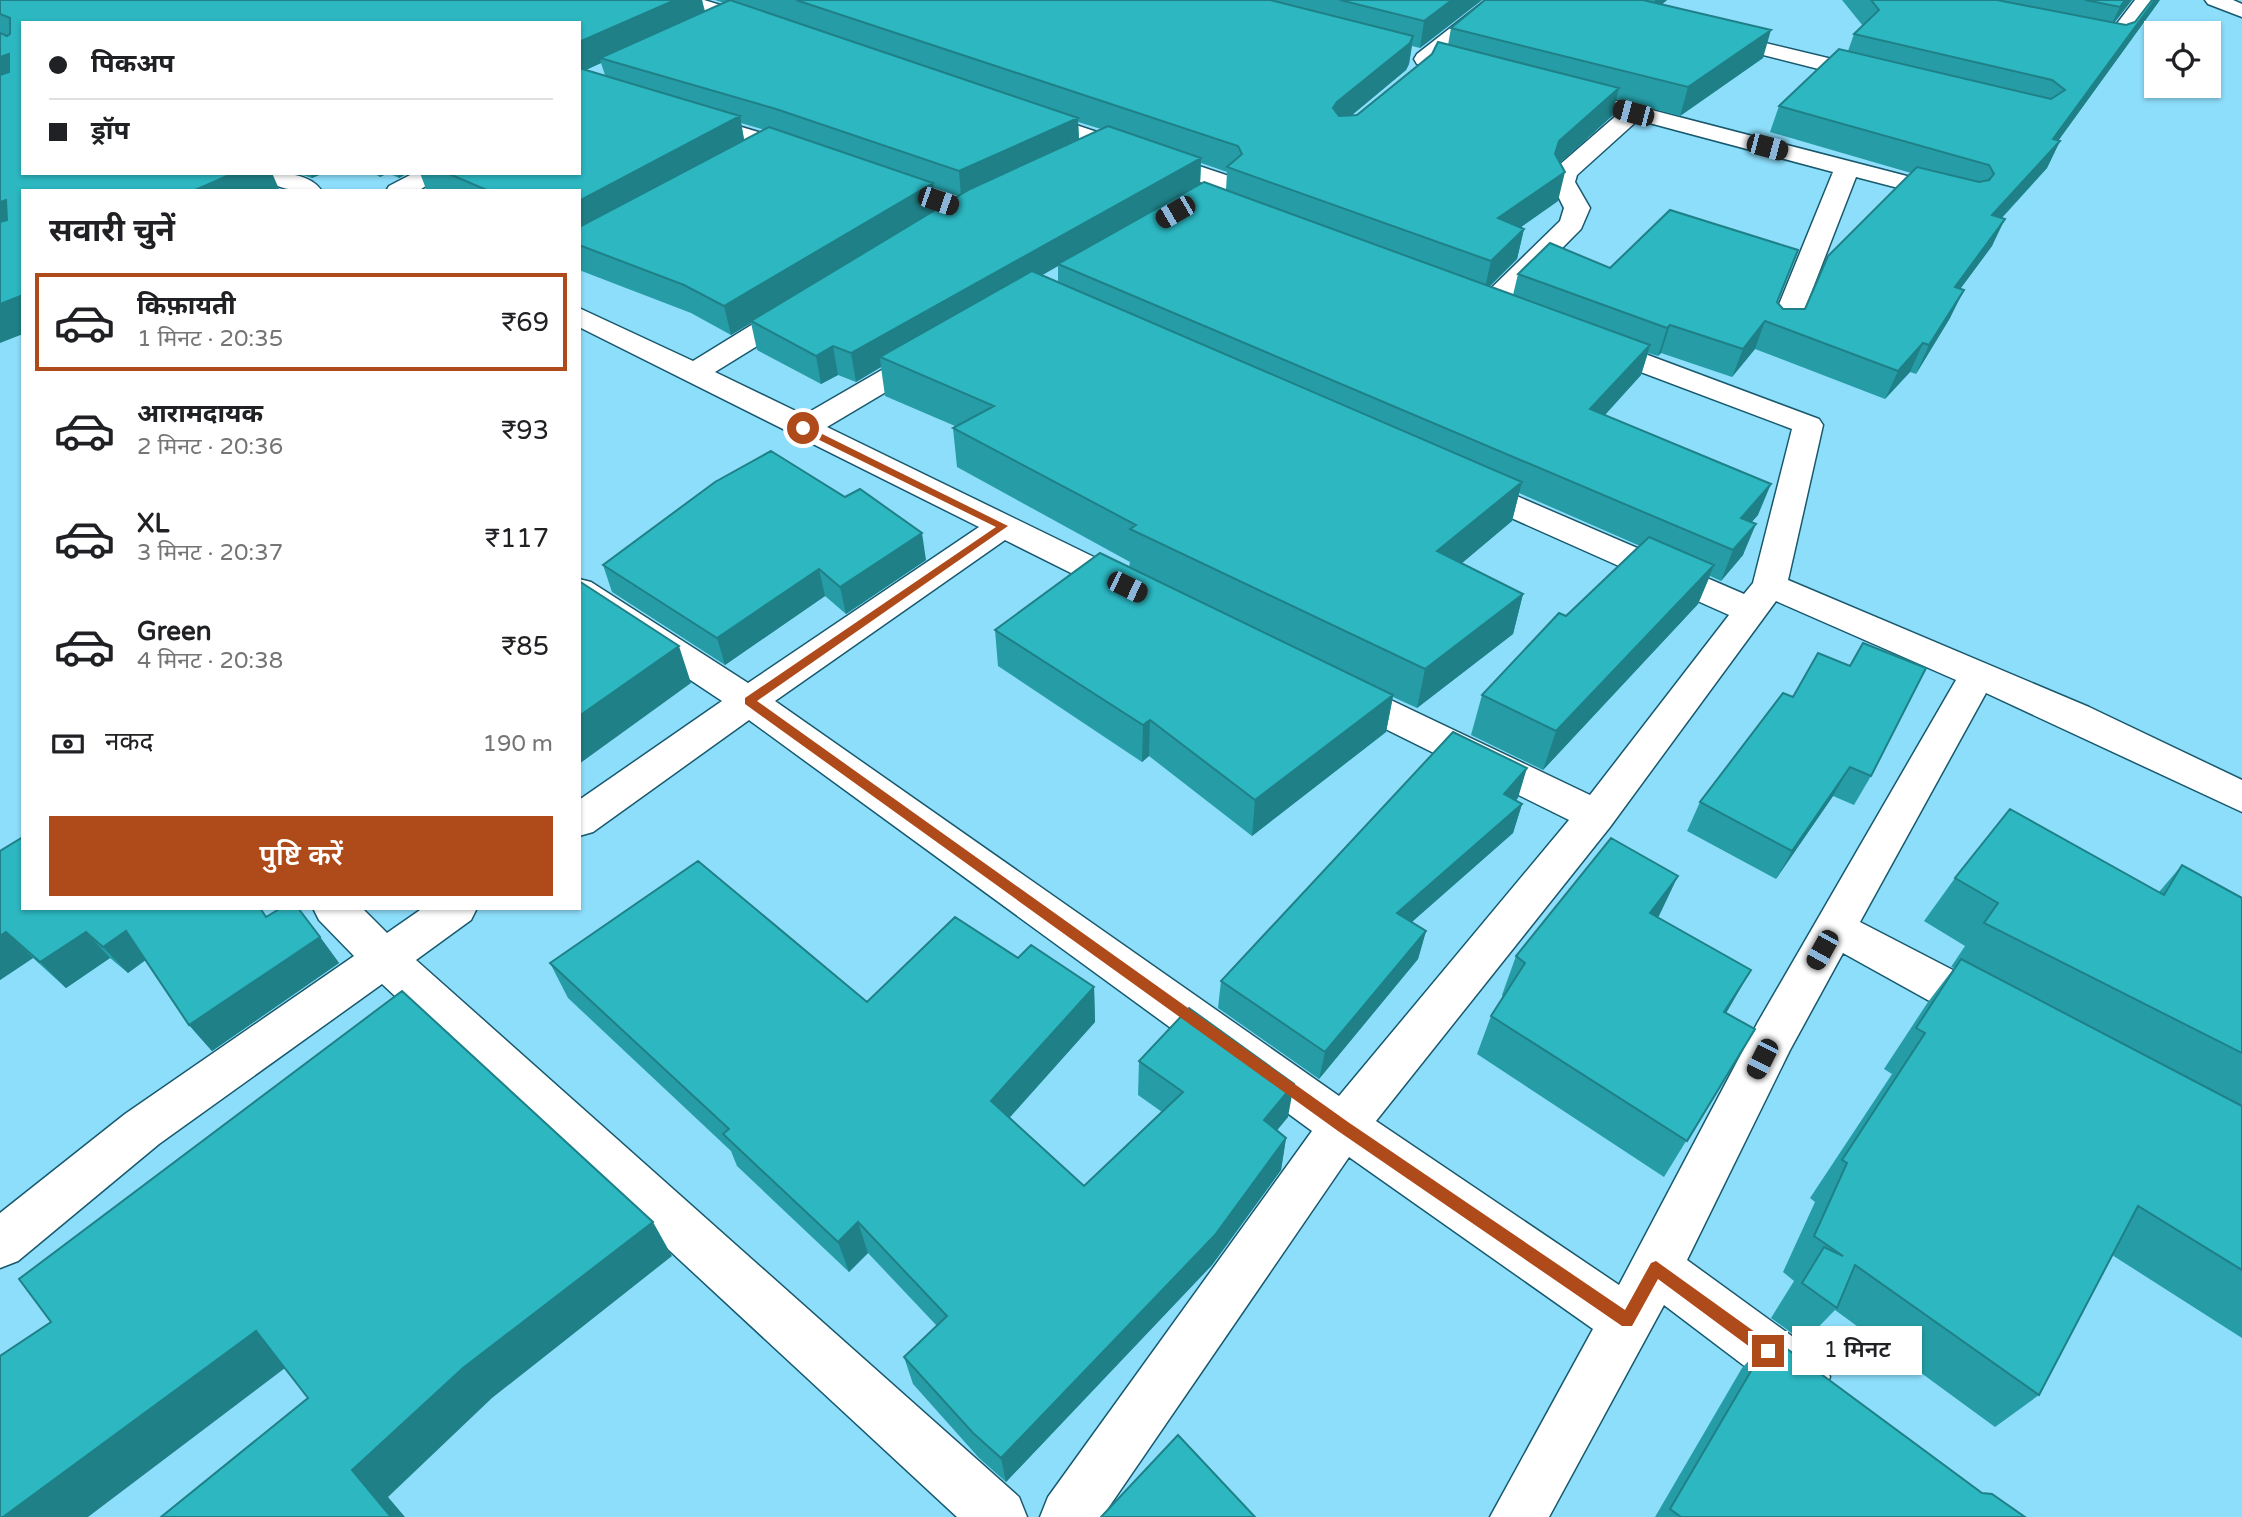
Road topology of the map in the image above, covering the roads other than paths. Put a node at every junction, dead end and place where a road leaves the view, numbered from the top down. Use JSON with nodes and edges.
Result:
{"nodes":[{"id":1,"x":682,"y":0,"type":"edge"},
{"id":2,"x":764,"y":0,"type":"edge"},
{"id":3,"x":1498,"y":0,"type":"edge"},
{"id":4,"x":2145,"y":0,"type":"edge"},
{"id":5,"x":2214,"y":0,"type":"edge"},
{"id":6,"x":2242,"y":11,"type":"edge"},
{"id":7,"x":731,"y":13,"type":"junction"},
{"id":8,"x":706,"y":25,"type":"edge"},
{"id":9,"x":2059,"y":30,"type":"edge"},
{"id":10,"x":783,"y":31,"type":"edge"},
{"id":11,"x":1693,"y":32,"type":"edge"},
{"id":12,"x":1398,"y":52,"type":"edge"},
{"id":13,"x":1421,"y":67,"type":"junction"},
{"id":14,"x":1503,"y":79,"type":"edge"},
{"id":15,"x":1892,"y":80,"type":"edge"},
{"id":16,"x":1542,"y":89,"type":"edge"},
{"id":17,"x":1002,"y":107,"type":"edge"},
{"id":18,"x":664,"y":112,"type":"edge"},
{"id":19,"x":1633,"y":113,"type":"junction"},
{"id":20,"x":772,"y":142,"type":"junction"},
{"id":21,"x":1105,"y":142,"type":"junction"},
{"id":22,"x":1069,"y":159,"type":"edge"},
{"id":23,"x":822,"y":160,"type":"edge"},
{"id":24,"x":736,"y":162,"type":"edge"},
{"id":25,"x":1847,"y":168,"type":"junction"},
{"id":26,"x":861,"y":173,"type":"edge"},
{"id":27,"x":278,"y":175,"type":"edge"},
{"id":28,"x":430,"y":175,"type":"edge"},
{"id":29,"x":1022,"y":181,"type":"edge"},
{"id":30,"x":306,"y":189,"type":"edge"},
{"id":31,"x":402,"y":189,"type":"edge"},
{"id":32,"x":1199,"y":198,"type":"junction"},
{"id":33,"x":1967,"y":199,"type":"edge"},
{"id":34,"x":962,"y":209,"type":"junction"},
{"id":35,"x":1237,"y":212,"type":"edge"},
{"id":36,"x":939,"y":223,"type":"edge"},
{"id":37,"x":1151,"y":226,"type":"edge"},
{"id":38,"x":821,"y":295,"type":"edge"},
{"id":39,"x":1489,"y":306,"type":"edge"},
{"id":40,"x":581,"y":317,"type":"edge"},
{"id":41,"x":1783,"y":329,"type":"edge"},
{"id":42,"x":1565,"y":334,"type":"edge"},
{"id":43,"x":947,"y":344,"type":"edge"},
{"id":44,"x":693,"y":373,"type":"junction"},
{"id":45,"x":803,"y":428,"type":"junction"},
{"id":46,"x":1438,"y":473,"type":"edge"},
{"id":47,"x":1003,"y":526,"type":"junction"},
{"id":48,"x":581,"y":591,"type":"edge"},
{"id":49,"x":1761,"y":598,"type":"junction"},
{"id":50,"x":1164,"y":605,"type":"edge"},
{"id":51,"x":1978,"y":674,"type":"junction"},
{"id":52,"x":1312,"y":677,"type":"edge"},
{"id":53,"x":749,"y":701,"type":"junction"},
{"id":54,"x":2242,"y":797,"type":"edge"},
{"id":55,"x":1596,"y":816,"type":"junction"},
{"id":56,"x":581,"y":820,"type":"edge"},
{"id":57,"x":336,"y":910,"type":"edge"},
{"id":58,"x":453,"y":910,"type":"edge"},
{"id":59,"x":1834,"y":928,"type":"junction"},
{"id":60,"x":384,"y":958,"type":"junction"},
{"id":61,"x":2026,"y":1031,"type":"edge"},
{"id":62,"x":1343,"y":1126,"type":"junction"},
{"id":63,"x":0,"y":1244,"type":"edge"},
{"id":64,"x":1656,"y":1268,"type":"junction"},
{"id":65,"x":1627,"y":1321,"type":"junction"},
{"id":66,"x":1835,"y":1401,"type":"edge"},
{"id":67,"x":999,"y":1517,"type":"edge"},
{"id":68,"x":1068,"y":1517,"type":"edge"},
{"id":69,"x":1518,"y":1517,"type":"edge"}],
"edges":[{"from":1,"to":7,"type":"street"},
{"from":2,"to":7,"type":"street"},
{"from":3,"to":13,"type":"street"},
{"from":4,"to":9,"type":"street"},
{"from":5,"to":6,"type":"street"},
{"from":7,"to":8,"type":"street"},
{"from":7,"to":10,"type":"street"},
{"from":11,"to":15,"type":"street"},
{"from":12,"to":13,"type":"street"},
{"from":13,"to":14,"type":"street"},
{"from":16,"to":19,"type":"street"},
{"from":17,"to":21,"type":"street"},
{"from":18,"to":20,"type":"street"},
{"from":19,"to":25,"type":"street"},
{"from":19,"to":39,"type":"street"},
{"from":20,"to":23,"type":"street"},
{"from":20,"to":24,"type":"street"},
{"from":21,"to":22,"type":"street"},
{"from":21,"to":32,"type":"street"},
{"from":25,"to":33,"type":"street"},
{"from":25,"to":41,"type":"street"},
{"from":26,"to":34,"type":"street"},
{"from":27,"to":30,"type":"street"},
{"from":28,"to":31,"type":"street"},
{"from":29,"to":34,"type":"street"},
{"from":32,"to":35,"type":"street"},
{"from":32,"to":37,"type":"street"},
{"from":34,"to":36,"type":"street"},
{"from":38,"to":44,"type":"street"},
{"from":40,"to":44,"type":"street"},
{"from":42,"to":49,"type":"street"},
{"from":43,"to":45,"type":"street"},
{"from":44,"to":45,"type":"street"},
{"from":45,"to":47,"type":"street"},
{"from":46,"to":49,"type":"street"},
{"from":47,"to":50,"type":"street"},
{"from":47,"to":53,"type":"street"},
{"from":48,"to":53,"type":"street"},
{"from":49,"to":51,"type":"street"},
{"from":49,"to":55,"type":"street"},
{"from":51,"to":54,"type":"street"},
{"from":51,"to":59,"type":"street"},
{"from":52,"to":55,"type":"street"},
{"from":53,"to":56,"type":"street"},
{"from":53,"to":62,"type":"street"},
{"from":55,"to":62,"type":"street"},
{"from":57,"to":60,"type":"street"},
{"from":58,"to":60,"type":"street"},
{"from":59,"to":61,"type":"street"},
{"from":59,"to":64,"type":"street"},
{"from":60,"to":63,"type":"street"},
{"from":60,"to":67,"type":"street"},
{"from":62,"to":65,"type":"street"},
{"from":62,"to":68,"type":"street"},
{"from":64,"to":65,"type":"street"},
{"from":64,"to":66,"type":"street"},
{"from":65,"to":69,"type":"street"}]}
